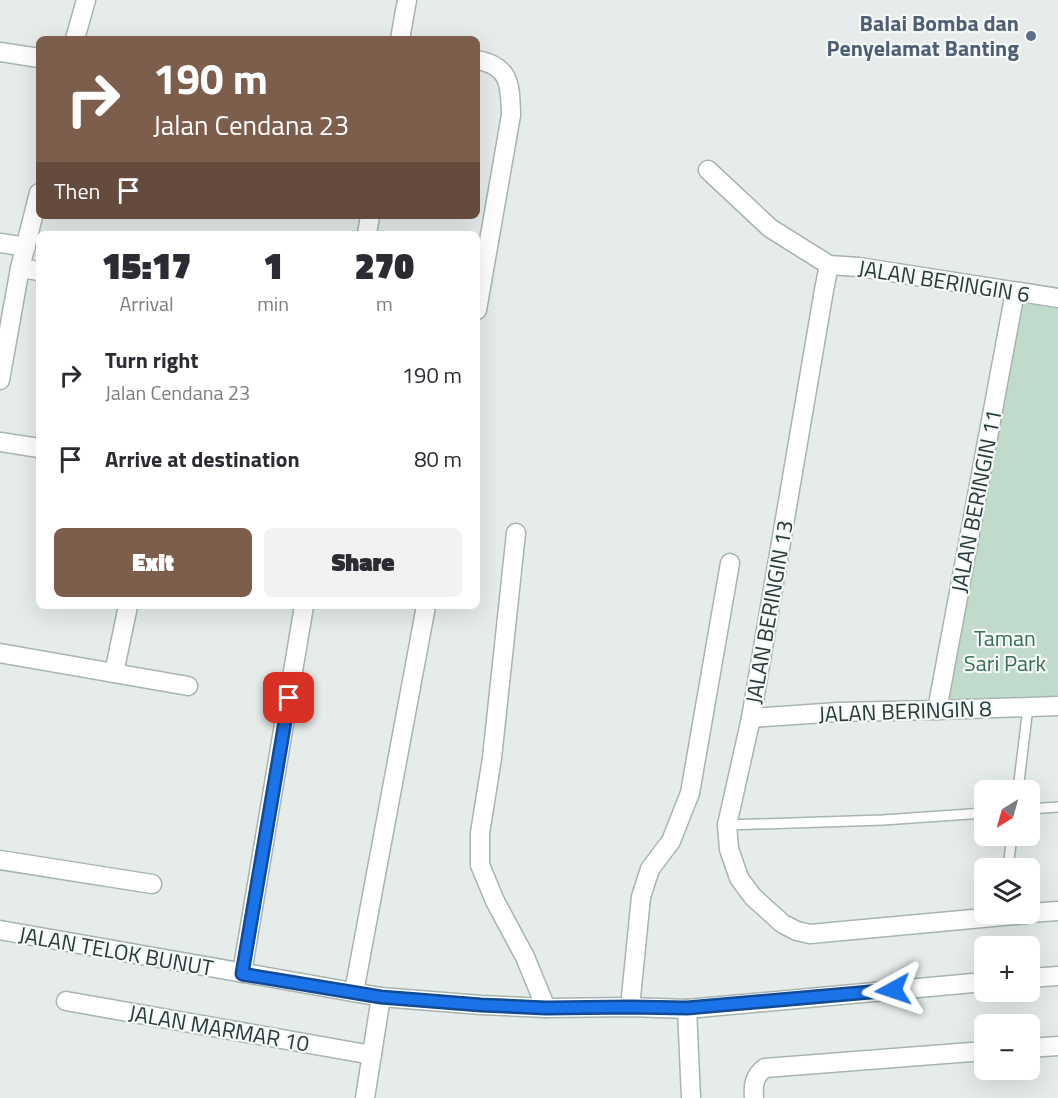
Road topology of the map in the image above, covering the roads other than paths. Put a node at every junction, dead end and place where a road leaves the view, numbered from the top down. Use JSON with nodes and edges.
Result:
{"nodes":[{"id":1,"x":86,"y":0,"type":"edge"},
{"id":2,"x":407,"y":0,"type":"edge"},
{"id":3,"x":76,"y":36,"type":"edge"},
{"id":4,"x":401,"y":36,"type":"edge"},
{"id":5,"x":0,"y":52,"type":"edge"},
{"id":6,"x":36,"y":58,"type":"edge"},
{"id":7,"x":480,"y":60,"type":"edge"},
{"id":8,"x":708,"y":170,"type":"dead end"},
{"id":9,"x":36,"y":205,"type":"edge"},
{"id":10,"x":0,"y":243,"type":"edge"},
{"id":11,"x":26,"y":247,"type":"junction"},
{"id":12,"x":830,"y":265,"type":"junction"},
{"id":13,"x":20,"y":268,"type":"junction"},
{"id":14,"x":36,"y":271,"type":"edge"},
{"id":15,"x":1015,"y":292,"type":"junction"},
{"id":16,"x":480,"y":293,"type":"edge"},
{"id":17,"x":1058,"y":298,"type":"edge"},
{"id":18,"x":0,"y":380,"type":"edge"},
{"id":19,"x":0,"y":442,"type":"edge"},
{"id":20,"x":36,"y":448,"type":"edge"},
{"id":21,"x":516,"y":533,"type":"dead end"},
{"id":22,"x":730,"y":563,"type":"dead end"},
{"id":23,"x":127,"y":609,"type":"edge"},
{"id":24,"x":303,"y":609,"type":"edge"},
{"id":25,"x":425,"y":609,"type":"edge"},
{"id":26,"x":0,"y":653,"type":"edge"},
{"id":27,"x":114,"y":673,"type":"junction"},
{"id":28,"x":188,"y":686,"type":"dead end"},
{"id":29,"x":1058,"y":706,"type":"edge"},
{"id":30,"x":1028,"y":707,"type":"junction"},
{"id":31,"x":937,"y":710,"type":"junction"},
{"id":32,"x":752,"y":718,"type":"junction"},
{"id":33,"x":1018,"y":780,"type":"edge"},
{"id":34,"x":1058,"y":807,"type":"edge"},
{"id":35,"x":1040,"y":808,"type":"edge"},
{"id":36,"x":974,"y":814,"type":"edge"},
{"id":37,"x":727,"y":825,"type":"junction"},
{"id":38,"x":0,"y":860,"type":"edge"},
{"id":39,"x":152,"y":884,"type":"dead end"},
{"id":40,"x":1058,"y":911,"type":"edge"},
{"id":41,"x":1040,"y":912,"type":"edge"},
{"id":42,"x":974,"y":917,"type":"edge"},
{"id":43,"x":0,"y":930,"type":"edge"},
{"id":44,"x":242,"y":974,"type":"junction"},
{"id":45,"x":1058,"y":976,"type":"edge"},
{"id":46,"x":1040,"y":977,"type":"edge"},
{"id":47,"x":974,"y":983,"type":"edge"},
{"id":48,"x":354,"y":992,"type":"junction"},
{"id":49,"x":381,"y":997,"type":"junction"},
{"id":50,"x":66,"y":1001,"type":"dead end"},
{"id":51,"x":630,"y":1007,"type":"junction"},
{"id":52,"x":546,"y":1008,"type":"junction"},
{"id":53,"x":687,"y":1008,"type":"junction"},
{"id":54,"x":1058,"y":1046,"type":"edge"},
{"id":55,"x":1040,"y":1047,"type":"edge"},
{"id":56,"x":974,"y":1052,"type":"edge"},
{"id":57,"x":372,"y":1055,"type":"junction"},
{"id":58,"x":365,"y":1098,"type":"edge"},
{"id":59,"x":692,"y":1098,"type":"edge"},
{"id":60,"x":754,"y":1098,"type":"edge"}],
"edges":[{"from":1,"to":3,"type":"street"},
{"from":2,"to":4,"type":"street"},
{"from":5,"to":6,"type":"street"},
{"from":7,"to":16,"type":"street"},
{"from":8,"to":12,"type":"street"},
{"from":9,"to":11,"type":"street"},
{"from":10,"to":11,"type":"street"},
{"from":11,"to":13,"type":"street"},
{"from":12,"to":15,"type":"street","name":"JALAN BERINGIN 6"},
{"from":12,"to":32,"type":"street","name":"JALAN BERINGIN 13"},
{"from":13,"to":14,"type":"street"},
{"from":13,"to":18,"type":"street"},
{"from":15,"to":17,"type":"street","name":"JALAN BERINGIN 6"},
{"from":15,"to":31,"type":"street","name":"JALAN BERINGIN 11"},
{"from":19,"to":20,"type":"street"},
{"from":21,"to":52,"type":"street"},
{"from":22,"to":51,"type":"street"},
{"from":23,"to":27,"type":"street"},
{"from":24,"to":44,"type":"street"},
{"from":25,"to":48,"type":"street"},
{"from":26,"to":27,"type":"street"},
{"from":27,"to":28,"type":"street"},
{"from":29,"to":30,"type":"street","name":"JALAN BERINGIN 8"},
{"from":30,"to":31,"type":"street","name":"JALAN BERINGIN 8"},
{"from":30,"to":33,"type":"lane"},
{"from":31,"to":32,"type":"street","name":"JALAN BERINGIN 8"},
{"from":32,"to":37,"type":"street","name":"JALAN BERINGIN 13"},
{"from":34,"to":35,"type":"lane"},
{"from":36,"to":37,"type":"lane"},
{"from":37,"to":42,"type":"street","name":"JALAN BERINGIN 13"},
{"from":38,"to":39,"type":"street"},
{"from":40,"to":41,"type":"street"},
{"from":43,"to":44,"type":"street","name":"JALAN TELOK BUNUT"},
{"from":44,"to":48,"type":"street","name":"JALAN TELOK BUNUT"},
{"from":45,"to":46,"type":"street"},
{"from":47,"to":53,"type":"street","name":"JALAN TELOK BUNUT"},
{"from":48,"to":49,"type":"street","name":"JALAN TELOK BUNUT"},
{"from":49,"to":52,"type":"street","name":"JALAN TELOK BUNUT"},
{"from":49,"to":57,"type":"street"},
{"from":50,"to":57,"type":"street","name":"JALAN MARMAR 10"},
{"from":51,"to":52,"type":"street","name":"JALAN TELOK BUNUT"},
{"from":51,"to":53,"type":"street","name":"JALAN TELOK BUNUT"},
{"from":53,"to":59,"type":"street"},
{"from":54,"to":55,"type":"street"},
{"from":56,"to":60,"type":"street"},
{"from":57,"to":58,"type":"street"}]}
